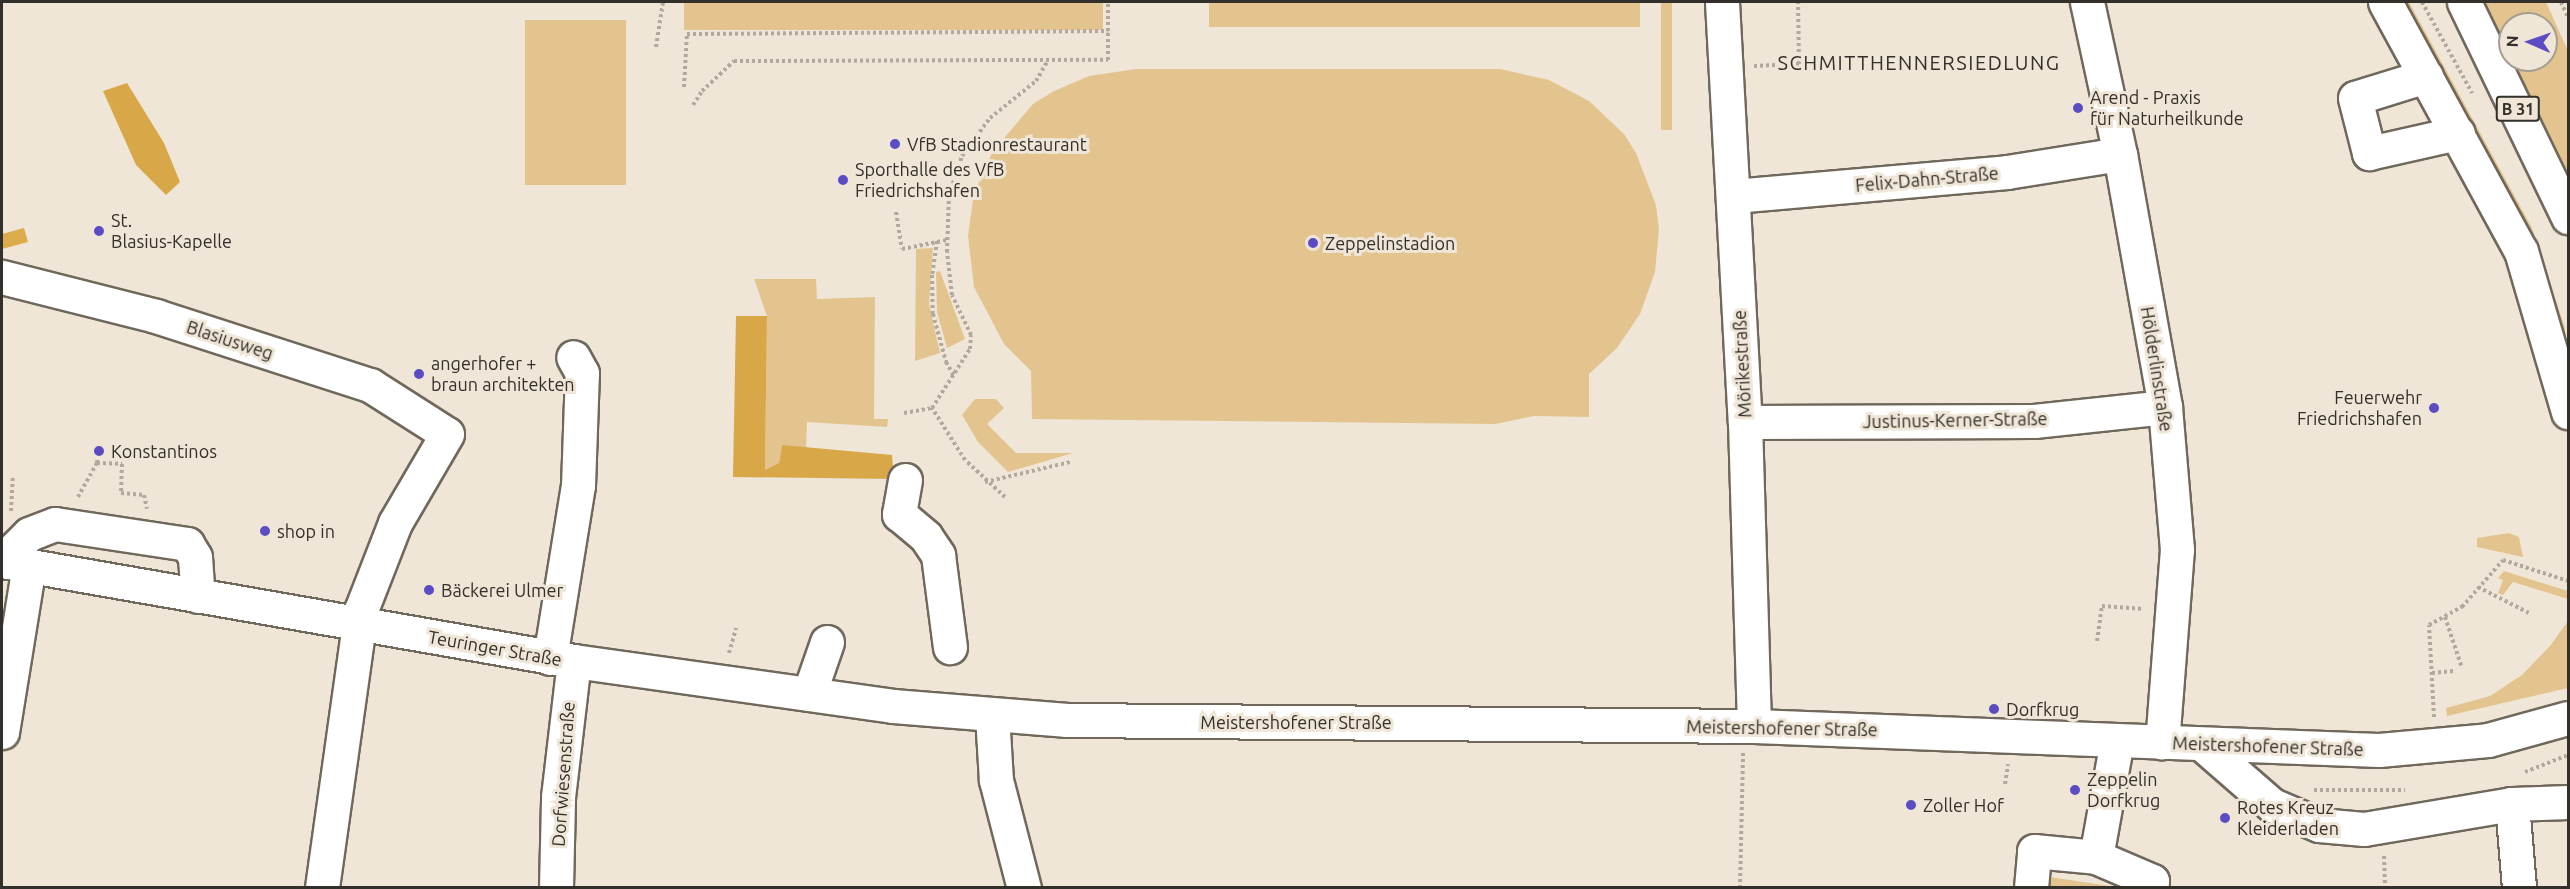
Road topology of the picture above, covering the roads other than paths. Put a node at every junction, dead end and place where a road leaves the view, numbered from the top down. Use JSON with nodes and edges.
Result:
{"nodes":[{"id":1,"x":1722,"y":2,"type":"edge"},
{"id":2,"x":2087,"y":2,"type":"edge"},
{"id":3,"x":2385,"y":2,"type":"edge"},
{"id":4,"x":2464,"y":2,"type":"edge"},
{"id":5,"x":2426,"y":76,"type":"junction"},
{"id":6,"x":2458,"y":133,"type":"junction"},
{"id":7,"x":2120,"y":154,"type":"junction"},
{"id":8,"x":1734,"y":196,"type":"junction"},
{"id":9,"x":2568,"y":217,"type":"edge"},
{"id":10,"x":2,"y":277,"type":"edge"},
{"id":11,"x":573,"y":357,"type":"dead end"},
{"id":12,"x":2165,"y":407,"type":"junction"},
{"id":13,"x":2568,"y":412,"type":"edge"},
{"id":14,"x":1745,"y":422,"type":"junction"},
{"id":15,"x":905,"y":480,"type":"dead end"},
{"id":16,"x":11,"y":562,"type":"edge"},
{"id":17,"x":198,"y":596,"type":"junction"},
{"id":18,"x":358,"y":625,"type":"junction"},
{"id":19,"x":826,"y":642,"type":"dead end"},
{"id":20,"x":950,"y":647,"type":"dead end"},
{"id":21,"x":562,"y":660,"type":"junction"},
{"id":22,"x":808,"y":694,"type":"junction"},
{"id":23,"x":992,"y":715,"type":"junction"},
{"id":24,"x":2568,"y":718,"type":"edge"},
{"id":25,"x":2,"y":732,"type":"edge"},
{"id":26,"x":1749,"y":736,"type":"junction"},
{"id":27,"x":2117,"y":740,"type":"junction"},
{"id":28,"x":2162,"y":742,"type":"junction"},
{"id":29,"x":2203,"y":745,"type":"junction"},
{"id":30,"x":2513,"y":790,"type":"junction"},
{"id":31,"x":2568,"y":802,"type":"edge"},
{"id":32,"x":2096,"y":857,"type":"junction"},
{"id":33,"x":322,"y":888,"type":"edge"},
{"id":34,"x":556,"y":888,"type":"edge"},
{"id":35,"x":1024,"y":888,"type":"edge"},
{"id":36,"x":2031,"y":888,"type":"edge"},
{"id":37,"x":2151,"y":888,"type":"edge"},
{"id":38,"x":2519,"y":888,"type":"edge"}],
"edges":[{"from":1,"to":8,"type":"street","name":"Mörikestraße"},
{"from":2,"to":7,"type":"street","name":"Hölderlinstraße"},
{"from":3,"to":5,"type":"street"},
{"from":4,"to":9,"type":"street","number":"B 31"},
{"from":5,"to":6,"type":"street"},
{"from":5,"to":6,"type":"street"},
{"from":6,"to":13,"type":"street"},
{"from":7,"to":8,"type":"street","name":"Felix-Dahn-Straße"},
{"from":7,"to":12,"type":"street","name":"Hölderlinstraße"},
{"from":8,"to":14,"type":"street","name":"Mörikestraße"},
{"from":10,"to":18,"type":"street","name":"Blasiusweg"},
{"from":11,"to":21,"type":"street","name":"Dorfwiesenstraße"},
{"from":12,"to":14,"type":"street","name":"Justinus-Kerner-Straße"},
{"from":12,"to":28,"type":"street","name":"Hölderlinstraße"},
{"from":14,"to":26,"type":"street","name":"Mörikestraße"},
{"from":15,"to":20,"type":"street"},
{"from":16,"to":17,"type":"street","name":"Teuringer Straße"},
{"from":16,"to":17,"type":"street"},
{"from":16,"to":25,"type":"street"},
{"from":17,"to":18,"type":"street","name":"Teuringer Straße"},
{"from":18,"to":21,"type":"street","name":"Teuringer Straße"},
{"from":18,"to":33,"type":"street"},
{"from":19,"to":22,"type":"street"},
{"from":21,"to":22,"type":"street","name":"Teuringer Straße"},
{"from":21,"to":34,"type":"street","name":"Dorfwiesenstraße"},
{"from":22,"to":23,"type":"street","name":"Teuringer Straße"},
{"from":23,"to":26,"type":"street","name":"Meistershofener Straße"},
{"from":23,"to":35,"type":"street"},
{"from":24,"to":29,"type":"street","name":"Meistershofener Straße"},
{"from":26,"to":27,"type":"street","name":"Meistershofener Straße"},
{"from":27,"to":28,"type":"street","name":"Meistershofener Straße"},
{"from":27,"to":32,"type":"street"},
{"from":28,"to":29,"type":"street","name":"Meistershofener Straße"},
{"from":29,"to":30,"type":"street"},
{"from":30,"to":31,"type":"street"},
{"from":30,"to":38,"type":"street"},
{"from":32,"to":36,"type":"street"},
{"from":32,"to":37,"type":"street"}]}
